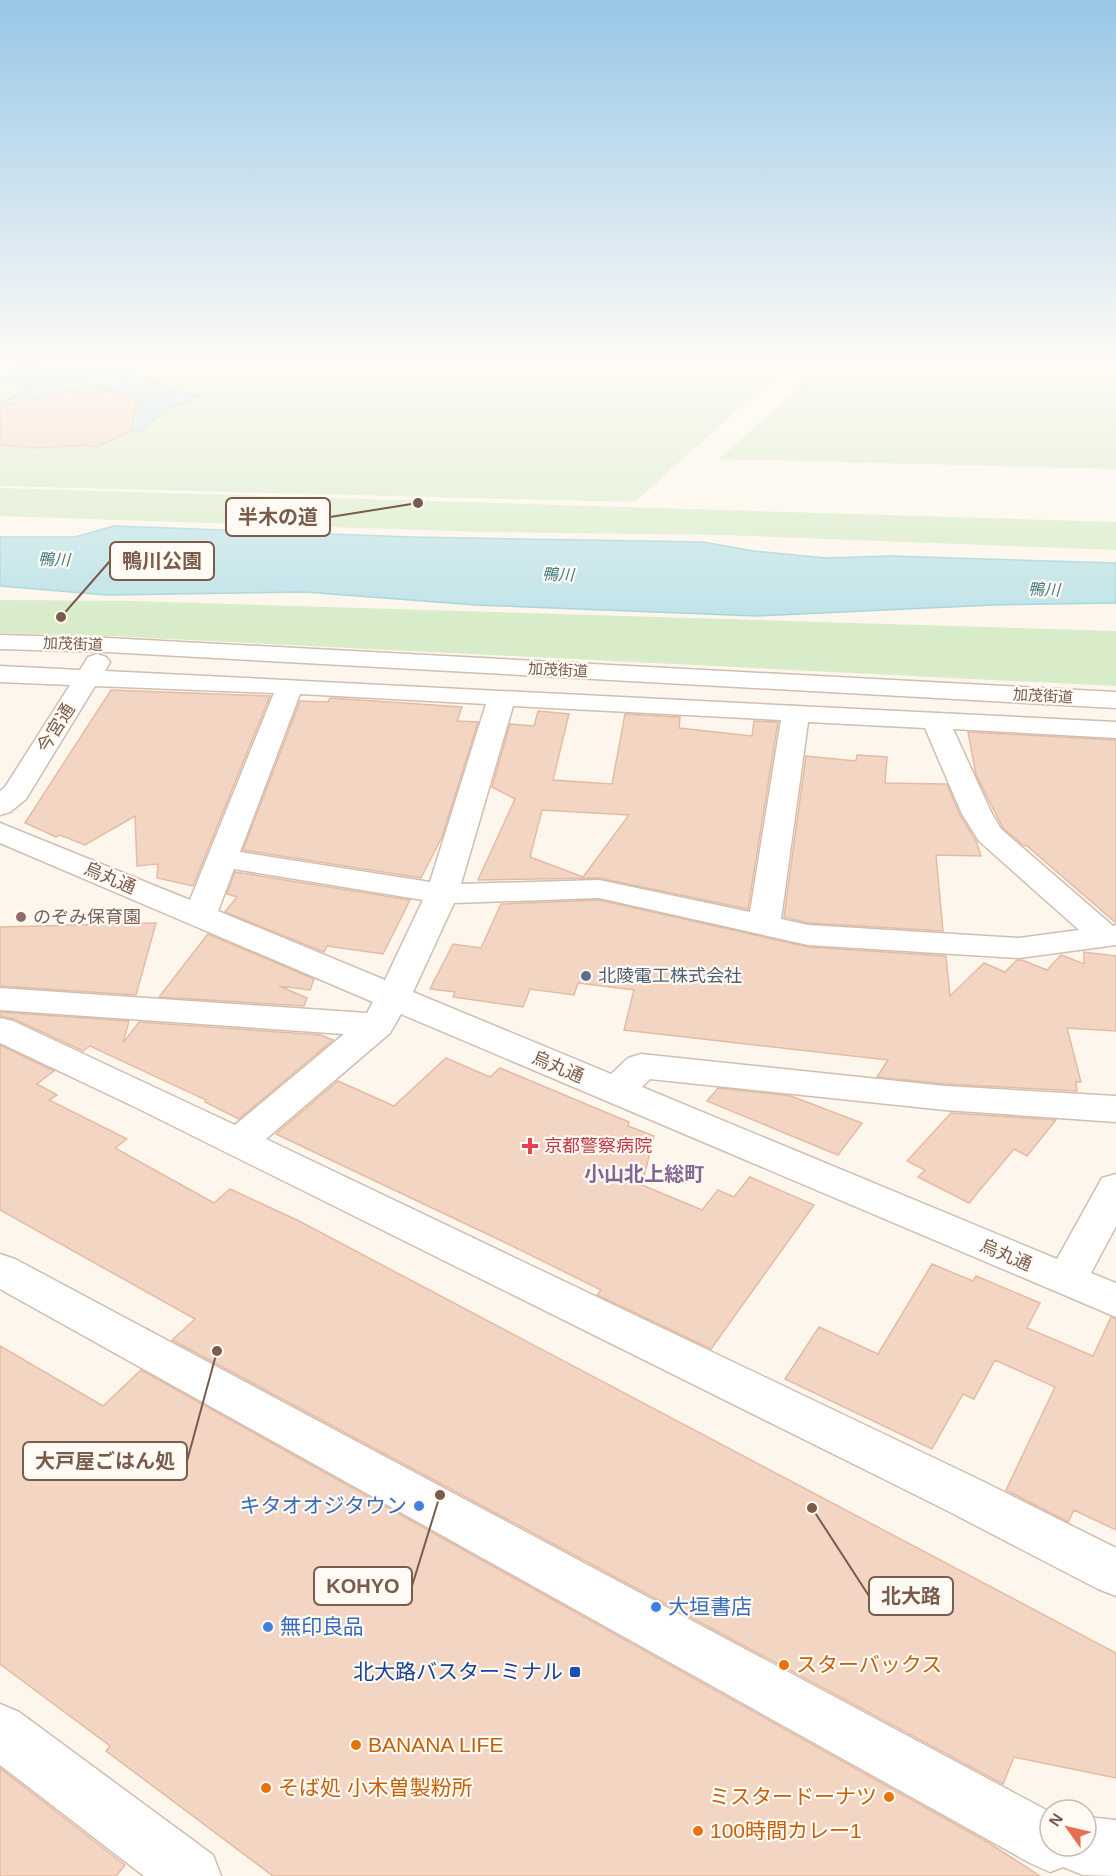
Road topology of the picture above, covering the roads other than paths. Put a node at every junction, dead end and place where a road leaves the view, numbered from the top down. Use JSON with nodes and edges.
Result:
{"nodes":[{"id":1,"x":0,"y":642,"type":"edge"},
{"id":2,"x":107,"y":645,"type":"junction"},
{"id":3,"x":0,"y":674,"type":"edge"},
{"id":4,"x":88,"y":676,"type":"junction"},
{"id":5,"x":290,"y":686,"type":"junction"},
{"id":6,"x":502,"y":697,"type":"junction"},
{"id":7,"x":1116,"y":700,"type":"edge"},
{"id":8,"x":796,"y":713,"type":"junction"},
{"id":9,"x":935,"y":720,"type":"junction"},
{"id":10,"x":1116,"y":730,"type":"edge"},
{"id":11,"x":0,"y":806,"type":"edge"},
{"id":12,"x":0,"y":832,"type":"edge"},
{"id":13,"x":223,"y":858,"type":"junction"},
{"id":14,"x":442,"y":894,"type":"junction"},
{"id":15,"x":200,"y":915,"type":"junction"},
{"id":16,"x":764,"y":924,"type":"junction"},
{"id":17,"x":1111,"y":936,"type":"edge"},
{"id":18,"x":0,"y":999,"type":"edge"},
{"id":19,"x":386,"y":1011,"type":"junction"},
{"id":20,"x":0,"y":1029,"type":"edge"},
{"id":21,"x":616,"y":1091,"type":"junction"},
{"id":22,"x":1116,"y":1109,"type":"edge"},
{"id":23,"x":239,"y":1142,"type":"junction"},
{"id":24,"x":1116,"y":1188,"type":"edge"},
{"id":25,"x":0,"y":1270,"type":"edge"},
{"id":26,"x":1066,"y":1280,"type":"junction"},
{"id":27,"x":1116,"y":1301,"type":"edge"},
{"id":28,"x":1116,"y":1573,"type":"edge"},
{"id":29,"x":0,"y":1731,"type":"edge"},
{"id":30,"x":1038,"y":1836,"type":"edge"},
{"id":31,"x":1098,"y":1847,"type":"edge"},
{"id":32,"x":1116,"y":1849,"type":"edge"},
{"id":33,"x":171,"y":1870,"type":"edge"}],
"edges":[{"from":1,"to":2,"type":"street","name":"加茂街道"},
{"from":2,"to":4,"type":"street","name":"今宮通"},
{"from":2,"to":7,"type":"street","name":"加茂街道"},
{"from":3,"to":4,"type":"street"},
{"from":4,"to":5,"type":"street"},
{"from":4,"to":11,"type":"street","name":"今宮通"},
{"from":5,"to":6,"type":"street"},
{"from":5,"to":13,"type":"street"},
{"from":6,"to":8,"type":"street"},
{"from":6,"to":14,"type":"street"},
{"from":8,"to":9,"type":"street"},
{"from":8,"to":16,"type":"street"},
{"from":9,"to":10,"type":"street"},
{"from":9,"to":17,"type":"street"},
{"from":12,"to":15,"type":"street","name":"烏丸通"},
{"from":13,"to":14,"type":"street"},
{"from":13,"to":15,"type":"street"},
{"from":14,"to":16,"type":"street"},
{"from":14,"to":19,"type":"street"},
{"from":15,"to":19,"type":"street","name":"烏丸通"},
{"from":16,"to":17,"type":"street"},
{"from":18,"to":19,"type":"street"},
{"from":19,"to":21,"type":"street","name":"烏丸通"},
{"from":19,"to":23,"type":"street"},
{"from":20,"to":23,"type":"street"},
{"from":21,"to":22,"type":"street"},
{"from":21,"to":26,"type":"street","name":"烏丸通"},
{"from":23,"to":28,"type":"street"},
{"from":24,"to":26,"type":"street"},
{"from":25,"to":30,"type":"street"},
{"from":26,"to":27,"type":"street","name":"烏丸通"},
{"from":29,"to":33,"type":"street"},
{"from":31,"to":32,"type":"street"}]}
